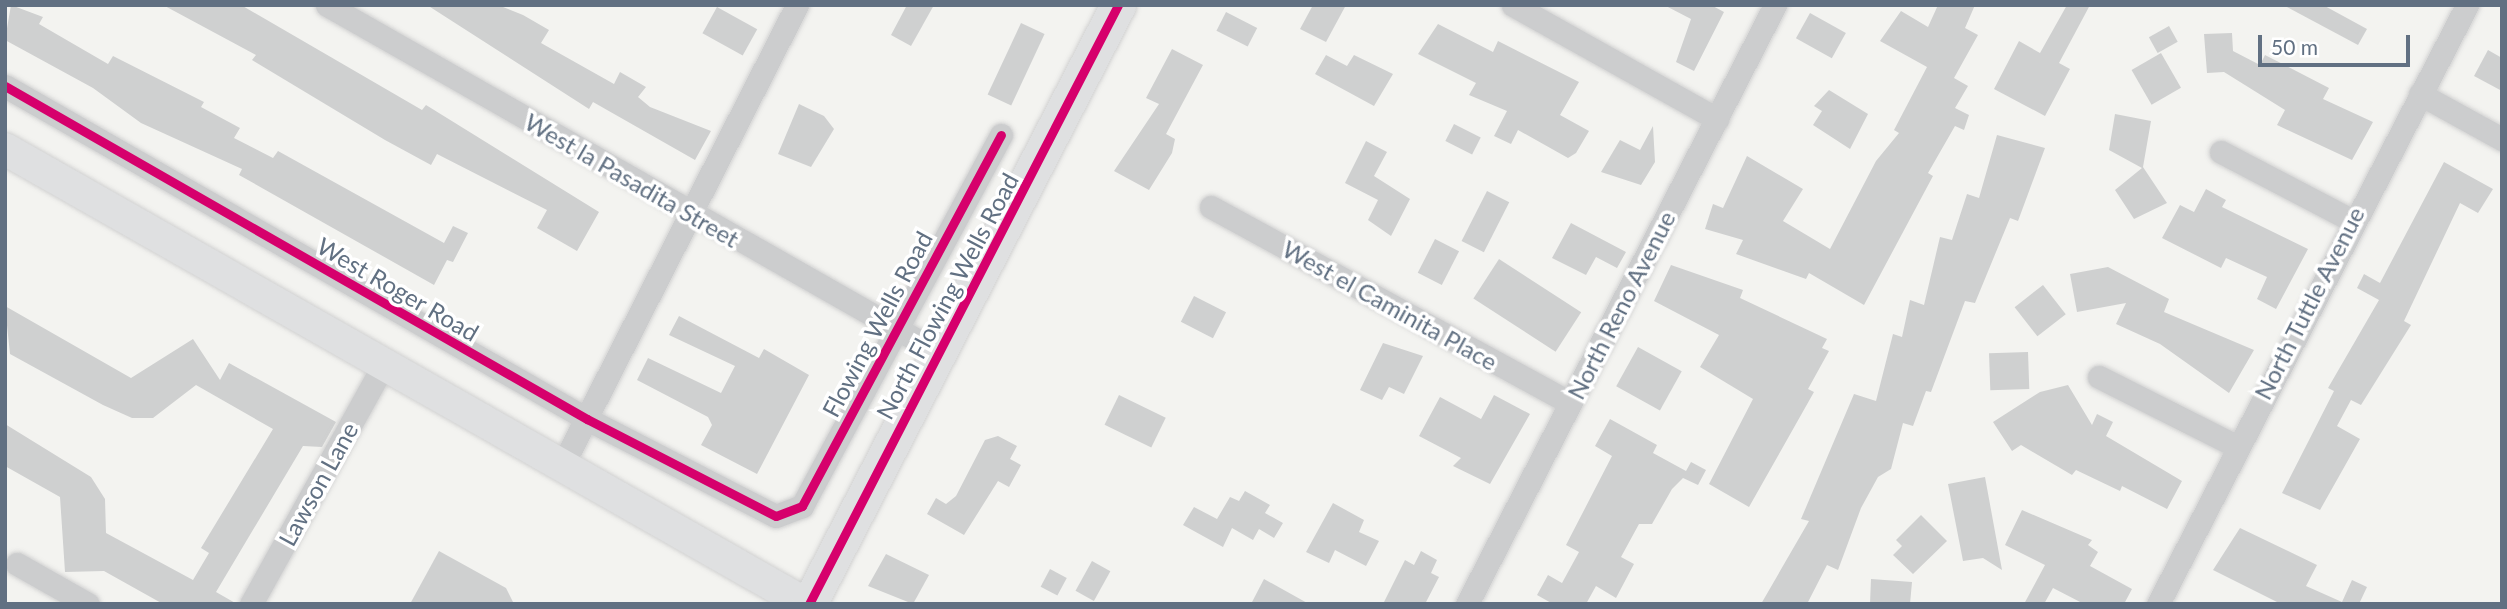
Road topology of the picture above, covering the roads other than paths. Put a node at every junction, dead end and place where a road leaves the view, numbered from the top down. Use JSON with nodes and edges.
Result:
{"nodes":[{"id":1,"x":327,"y":5,"type":"edge"},
{"id":2,"x":1118,"y":5,"type":"edge"},
{"id":3,"x":1513,"y":5,"type":"edge"},
{"id":4,"x":1775,"y":5,"type":"edge"},
{"id":5,"x":2467,"y":5,"type":"edge"},
{"id":6,"x":798,"y":6,"type":"edge"},
{"id":7,"x":5,"y":86,"type":"edge"},
{"id":8,"x":2420,"y":94,"type":"junction"},
{"id":9,"x":1717,"y":119,"type":"junction"},
{"id":10,"x":1001,"y":135,"type":"dead end"},
{"id":11,"x":2502,"y":139,"type":"edge"},
{"id":12,"x":5,"y":149,"type":"edge"},
{"id":13,"x":2221,"y":152,"type":"dead end"},
{"id":14,"x":1211,"y":207,"type":"dead end"},
{"id":15,"x":691,"y":214,"type":"junction"},
{"id":16,"x":2351,"y":220,"type":"junction"},
{"id":17,"x":895,"y":328,"type":"junction"},
{"id":18,"x":938,"y":352,"type":"junction"},
{"id":19,"x":384,"y":364,"type":"junction"},
{"id":20,"x":2099,"y":377,"type":"dead end"},
{"id":21,"x":1570,"y":403,"type":"junction"},
{"id":22,"x":587,"y":419,"type":"junction"},
{"id":23,"x":2235,"y":446,"type":"junction"},
{"id":24,"x":562,"y":466,"type":"junction"},
{"id":25,"x":776,"y":516,"type":"joint"},
{"id":26,"x":17,"y":564,"type":"dead end"},
{"id":27,"x":2164,"y":602,"type":"edge"},
{"id":28,"x":88,"y":604,"type":"edge"},
{"id":29,"x":251,"y":604,"type":"edge"},
{"id":30,"x":808,"y":604,"type":"edge"},
{"id":31,"x":1467,"y":604,"type":"edge"}],
"edges":[{"from":1,"to":15,"type":"street","name":"West la Pasadita Street"},
{"from":2,"to":18,"type":"main road","name":"North Flowing Wells Road"},
{"from":3,"to":9,"type":"street"},
{"from":4,"to":9,"type":"street","name":"North Reno Avenue"},
{"from":5,"to":8,"type":"street","name":"North Tuttle Avenue"},
{"from":6,"to":15,"type":"street"},
{"from":7,"to":22,"type":"street","name":"West Roger Road"},
{"from":8,"to":11,"type":"street"},
{"from":8,"to":16,"type":"street","name":"North Tuttle Avenue"},
{"from":9,"to":21,"type":"street","name":"North Reno Avenue"},
{"from":10,"to":17,"type":"street","name":"Flowing Wells Road"},
{"from":12,"to":19,"type":"street"},
{"from":13,"to":16,"type":"street"},
{"from":14,"to":21,"type":"street","name":"West el Caminita Place"},
{"from":15,"to":17,"type":"street","name":"West la Pasadita Street"},
{"from":15,"to":22,"type":"street"},
{"from":16,"to":23,"type":"street","name":"North Tuttle Avenue"},
{"from":17,"to":18,"type":"street","name":"West la Pasadita Street"},
{"from":17,"to":25,"type":"street","name":"Flowing Wells Road"},
{"from":18,"to":30,"type":"main road","name":"North Flowing Wells Road"},
{"from":19,"to":24,"type":"street"},
{"from":19,"to":29,"type":"street","name":"Lawson Lane"},
{"from":20,"to":23,"type":"street"},
{"from":21,"to":31,"type":"street","name":"North Reno Avenue"},
{"from":22,"to":24,"type":"street"},
{"from":22,"to":25,"type":"street","name":"West Roger Road"},
{"from":23,"to":27,"type":"street","name":"North Tuttle Avenue"},
{"from":24,"to":30,"type":"street"},
{"from":26,"to":28,"type":"street"}]}
